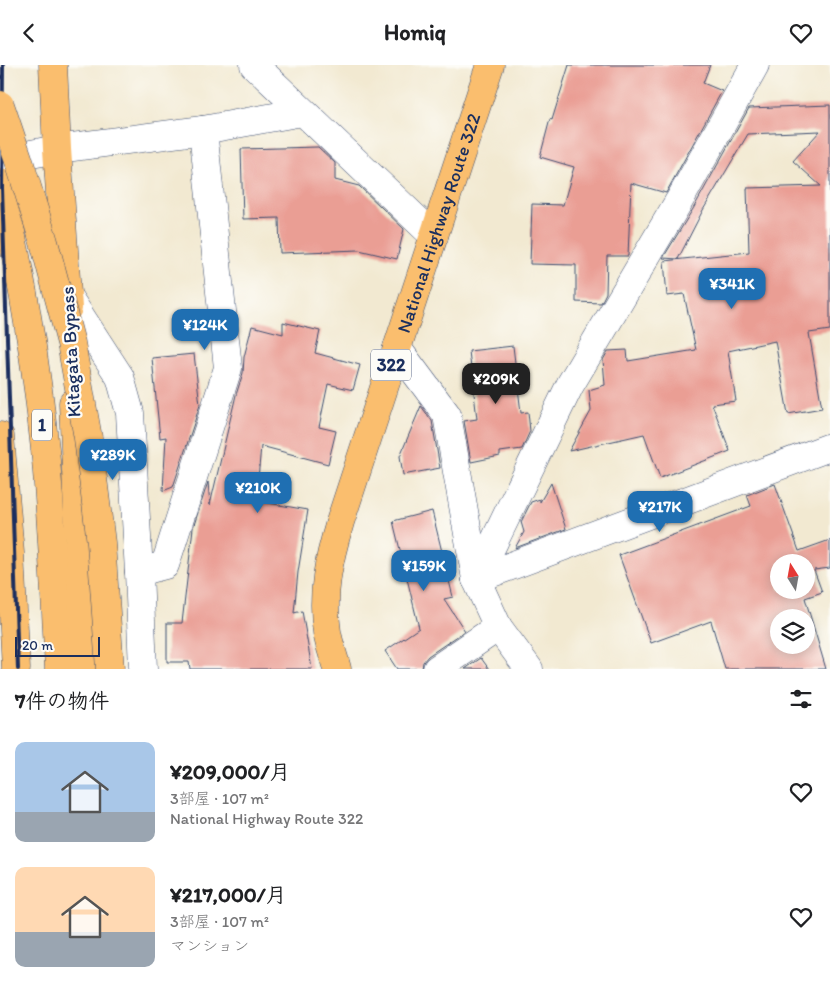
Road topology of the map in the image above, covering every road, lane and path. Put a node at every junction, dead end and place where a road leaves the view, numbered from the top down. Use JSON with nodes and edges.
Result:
{"nodes":[{"id":1,"x":53,"y":65,"type":"edge"},
{"id":2,"x":254,"y":65,"type":"edge"},
{"id":3,"x":490,"y":65,"type":"edge"},
{"id":4,"x":754,"y":65,"type":"edge"},
{"id":5,"x":0,"y":105,"type":"edge"},
{"id":6,"x":302,"y":112,"type":"junction"},
{"id":7,"x":203,"y":130,"type":"junction"},
{"id":8,"x":57,"y":149,"type":"junction"},
{"id":9,"x":0,"y":160,"type":"edge"},
{"id":10,"x":0,"y":183,"type":"edge"},
{"id":11,"x":434,"y":236,"type":"junction"},
{"id":12,"x":68,"y":297,"type":"junction"},
{"id":13,"x":397,"y":348,"type":"junction"},
{"id":14,"x":0,"y":436,"type":"edge"},
{"id":15,"x":830,"y":447,"type":"edge"},
{"id":16,"x":139,"y":572,"type":"junction"},
{"id":17,"x":476,"y":579,"type":"junction"},
{"id":18,"x":498,"y":627,"type":"junction"},
{"id":19,"x":16,"y":669,"type":"edge"},
{"id":20,"x":59,"y":669,"type":"edge"},
{"id":21,"x":85,"y":669,"type":"edge"},
{"id":22,"x":110,"y":669,"type":"edge"},
{"id":23,"x":143,"y":669,"type":"edge"},
{"id":24,"x":337,"y":669,"type":"edge"},
{"id":25,"x":437,"y":669,"type":"edge"},
{"id":26,"x":529,"y":669,"type":"edge"}],
"edges":[{"from":1,"to":8,"type":"highway","name":"Kitagata Bypass"},
{"from":2,"to":6,"type":"street"},
{"from":3,"to":11,"type":"highway","name":"National Highway Route 322","number":"322"},
{"from":4,"to":17,"type":"street"},
{"from":5,"to":22,"type":"highway","bridge":true},
{"from":6,"to":7,"type":"street"},
{"from":6,"to":11,"type":"street"},
{"from":7,"to":8,"type":"street"},
{"from":7,"to":16,"type":"street"},
{"from":8,"to":9,"type":"street"},
{"from":8,"to":12,"type":"highway","name":"Kitagata Bypass"},
{"from":10,"to":20,"type":"highway","number":"1"},
{"from":11,"to":13,"type":"highway","name":"National Highway Route 322","number":"322"},
{"from":12,"to":16,"type":"street"},
{"from":12,"to":21,"type":"highway","name":"Kitagata Bypass"},
{"from":13,"to":17,"type":"street"},
{"from":13,"to":24,"type":"highway","name":"National Highway Route 322","number":"322"},
{"from":14,"to":19,"type":"highway"},
{"from":15,"to":17,"type":"street"},
{"from":16,"to":23,"type":"street"},
{"from":17,"to":18,"type":"street"},
{"from":18,"to":25,"type":"street"},
{"from":18,"to":26,"type":"street"}]}
